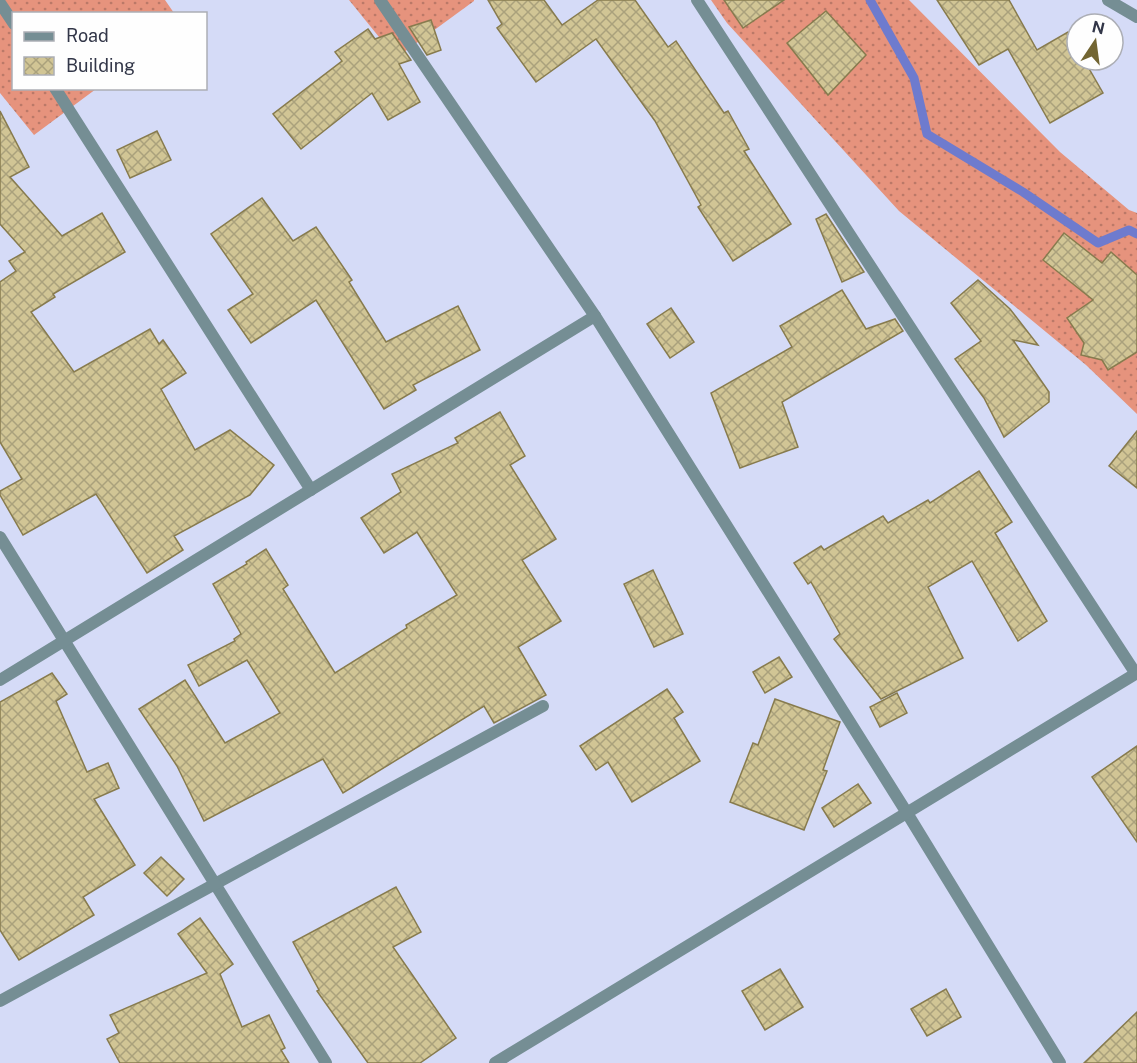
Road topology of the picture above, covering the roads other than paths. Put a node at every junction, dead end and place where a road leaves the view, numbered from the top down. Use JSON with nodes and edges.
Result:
{"nodes":[{"id":1,"x":380,"y":0,"type":"edge"},
{"id":2,"x":697,"y":0,"type":"edge"},
{"id":3,"x":1108,"y":0,"type":"edge"},
{"id":4,"x":0,"y":3,"type":"edge"},
{"id":5,"x":1137,"y":17,"type":"edge"},
{"id":6,"x":12,"y":21,"type":"edge"},
{"id":7,"x":56,"y":90,"type":"edge"},
{"id":8,"x":595,"y":316,"type":"junction"},
{"id":9,"x":311,"y":490,"type":"junction"},
{"id":10,"x":0,"y":537,"type":"edge"},
{"id":11,"x":64,"y":641,"type":"junction"},
{"id":12,"x":1137,"y":674,"type":"edge"},
{"id":13,"x":0,"y":680,"type":"edge"},
{"id":14,"x":543,"y":706,"type":"dead end"},
{"id":15,"x":907,"y":813,"type":"junction"},
{"id":16,"x":215,"y":884,"type":"junction"},
{"id":17,"x":0,"y":1001,"type":"edge"},
{"id":18,"x":326,"y":1063,"type":"edge"},
{"id":19,"x":495,"y":1063,"type":"edge"},
{"id":20,"x":1060,"y":1063,"type":"edge"}],
"edges":[{"from":1,"to":8,"type":"street"},
{"from":2,"to":12,"type":"street"},
{"from":3,"to":5,"type":"street"},
{"from":4,"to":6,"type":"street"},
{"from":7,"to":9,"type":"street"},
{"from":8,"to":9,"type":"street"},
{"from":8,"to":15,"type":"street"},
{"from":9,"to":11,"type":"street"},
{"from":10,"to":11,"type":"street"},
{"from":11,"to":13,"type":"street"},
{"from":11,"to":16,"type":"street"},
{"from":12,"to":15,"type":"street"},
{"from":14,"to":16,"type":"street"},
{"from":15,"to":19,"type":"street"},
{"from":15,"to":20,"type":"street"},
{"from":16,"to":17,"type":"street"},
{"from":16,"to":18,"type":"street"}]}
